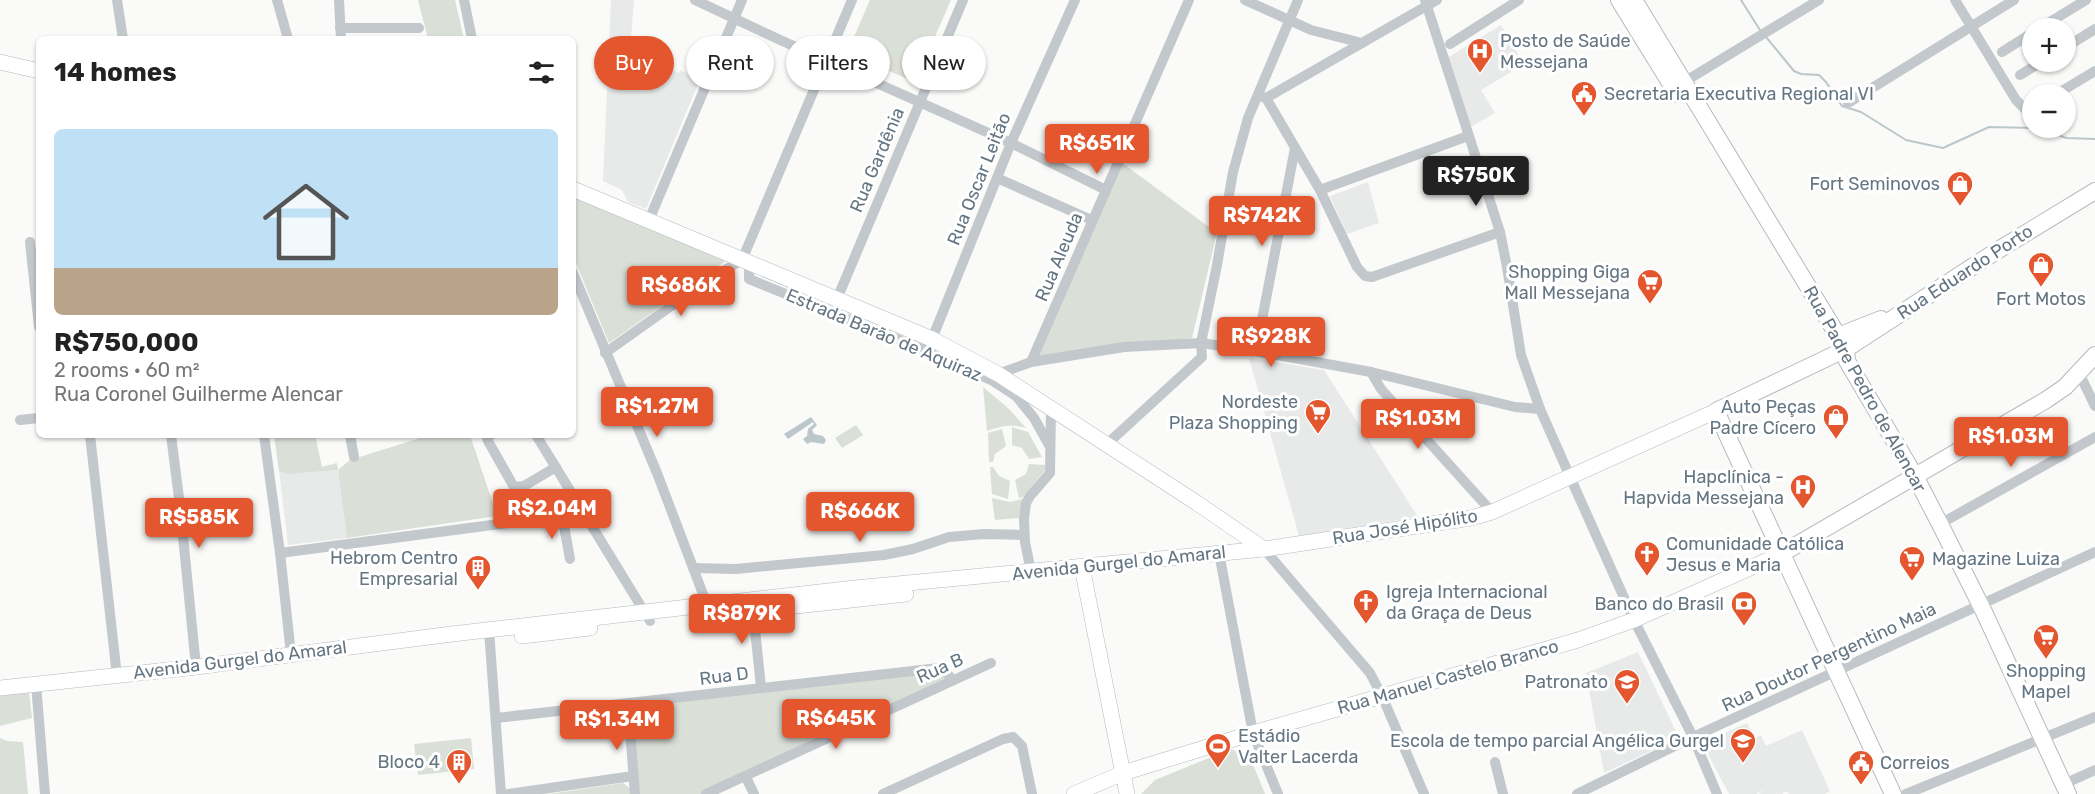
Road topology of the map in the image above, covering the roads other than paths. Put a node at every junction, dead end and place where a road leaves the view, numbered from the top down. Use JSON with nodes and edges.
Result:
{"nodes":[{"id":1,"x":117,"y":0,"type":"edge"},
{"id":2,"x":277,"y":0,"type":"edge"},
{"id":3,"x":339,"y":0,"type":"edge"},
{"id":4,"x":465,"y":0,"type":"edge"},
{"id":5,"x":695,"y":0,"type":"edge"},
{"id":6,"x":742,"y":0,"type":"edge"},
{"id":7,"x":852,"y":0,"type":"edge"},
{"id":8,"x":963,"y":0,"type":"edge"},
{"id":9,"x":1075,"y":0,"type":"edge"},
{"id":10,"x":1189,"y":0,"type":"edge"},
{"id":11,"x":1245,"y":0,"type":"edge"},
{"id":12,"x":1298,"y":0,"type":"edge"},
{"id":13,"x":1519,"y":0,"type":"edge"},
{"id":14,"x":1619,"y":0,"type":"edge"},
{"id":15,"x":1634,"y":0,"type":"edge"},
{"id":16,"x":1819,"y":0,"type":"edge"},
{"id":17,"x":1955,"y":0,"type":"edge"},
{"id":18,"x":2014,"y":0,"type":"edge"},
{"id":19,"x":2086,"y":0,"type":"edge"},
{"id":20,"x":1430,"y":2,"type":"edge"},
{"id":21,"x":735,"y":17,"type":"junction"},
{"id":22,"x":2056,"y":18,"type":"edge"},
{"id":23,"x":1289,"y":20,"type":"junction"},
{"id":24,"x":1971,"y":26,"type":"junction"},
{"id":25,"x":419,"y":28,"type":"dead end"},
{"id":26,"x":2095,"y":29,"type":"edge"},
{"id":27,"x":341,"y":33,"type":"edge"},
{"id":28,"x":123,"y":36,"type":"edge"},
{"id":29,"x":287,"y":36,"type":"edge"},
{"id":30,"x":471,"y":36,"type":"edge"},
{"id":31,"x":836,"y":36,"type":"edge"},
{"id":32,"x":2022,"y":39,"type":"edge"},
{"id":33,"x":786,"y":41,"type":"edge"},
{"id":34,"x":2076,"y":41,"type":"edge"},
{"id":35,"x":1362,"y":43,"type":"junction"},
{"id":36,"x":1450,"y":44,"type":"dead end"},
{"id":37,"x":2002,"y":52,"type":"dead end"},
{"id":38,"x":0,"y":62,"type":"edge"},
{"id":39,"x":36,"y":70,"type":"edge"},
{"id":40,"x":2095,"y":71,"type":"edge"},
{"id":41,"x":2025,"y":72,"type":"edge"},
{"id":42,"x":2020,"y":75,"type":"dead end"},
{"id":43,"x":2074,"y":84,"type":"edge"},
{"id":44,"x":1678,"y":86,"type":"junction"},
{"id":45,"x":890,"y":88,"type":"edge"},
{"id":46,"x":814,"y":90,"type":"edge"},
{"id":47,"x":1262,"y":97,"type":"junction"},
{"id":48,"x":920,"y":101,"type":"junction"},
{"id":49,"x":1848,"y":103,"type":"dead end"},
{"id":50,"x":2022,"y":106,"type":"edge"},
{"id":51,"x":1468,"y":136,"type":"junction"},
{"id":52,"x":1011,"y":143,"type":"junction"},
{"id":53,"x":1295,"y":148,"type":"junction"},
{"id":54,"x":997,"y":178,"type":"junction"},
{"id":55,"x":576,"y":190,"type":"edge"},
{"id":56,"x":1106,"y":190,"type":"junction"},
{"id":57,"x":1320,"y":190,"type":"junction"},
{"id":58,"x":2095,"y":191,"type":"edge"},
{"id":59,"x":1086,"y":218,"type":"dead end"},
{"id":60,"x":649,"y":220,"type":"junction"},
{"id":61,"x":1500,"y":232,"type":"junction"},
{"id":62,"x":30,"y":242,"type":"dead end"},
{"id":63,"x":746,"y":261,"type":"junction"},
{"id":64,"x":576,"y":280,"type":"edge"},
{"id":65,"x":36,"y":296,"type":"edge"},
{"id":66,"x":838,"y":307,"type":"junction"},
{"id":67,"x":874,"y":315,"type":"junction"},
{"id":68,"x":878,"y":331,"type":"junction"},
{"id":69,"x":1201,"y":343,"type":"junction"},
{"id":70,"x":928,"y":345,"type":"junction"},
{"id":71,"x":1840,"y":347,"type":"junction"},
{"id":72,"x":1256,"y":351,"type":"junction"},
{"id":73,"x":605,"y":353,"type":"junction"},
{"id":74,"x":2095,"y":355,"type":"edge"},
{"id":75,"x":1032,"y":362,"type":"junction"},
{"id":76,"x":978,"y":369,"type":"junction"},
{"id":77,"x":1371,"y":372,"type":"junction"},
{"id":78,"x":2079,"y":373,"type":"junction"},
{"id":79,"x":998,"y":374,"type":"junction"},
{"id":80,"x":1016,"y":396,"type":"junction"},
{"id":81,"x":1033,"y":397,"type":"junction"},
{"id":82,"x":2095,"y":406,"type":"edge"},
{"id":83,"x":1051,"y":409,"type":"junction"},
{"id":84,"x":1540,"y":409,"type":"junction"},
{"id":85,"x":1716,"y":411,"type":"junction"},
{"id":86,"x":36,"y":418,"type":"edge"},
{"id":87,"x":20,"y":420,"type":"dead end"},
{"id":88,"x":2095,"y":437,"type":"edge"},
{"id":89,"x":90,"y":438,"type":"edge"},
{"id":90,"x":171,"y":438,"type":"edge"},
{"id":91,"x":264,"y":438,"type":"edge"},
{"id":92,"x":351,"y":438,"type":"edge"},
{"id":93,"x":487,"y":438,"type":"edge"},
{"id":94,"x":538,"y":438,"type":"edge"},
{"id":95,"x":1107,"y":444,"type":"junction"},
{"id":96,"x":1049,"y":446,"type":"junction"},
{"id":97,"x":354,"y":457,"type":"dead end"},
{"id":98,"x":556,"y":467,"type":"junction"},
{"id":99,"x":1915,"y":476,"type":"junction"},
{"id":100,"x":1570,"y":477,"type":"junction"},
{"id":101,"x":1492,"y":512,"type":"junction"},
{"id":102,"x":583,"y":513,"type":"junction"},
{"id":103,"x":562,"y":515,"type":"junction"},
{"id":104,"x":1940,"y":524,"type":"junction"},
{"id":105,"x":1024,"y":535,"type":"junction"},
{"id":106,"x":1264,"y":549,"type":"junction"},
{"id":107,"x":2095,"y":552,"type":"edge"},
{"id":108,"x":280,"y":553,"type":"junction"},
{"id":109,"x":1219,"y":553,"type":"junction"},
{"id":110,"x":1781,"y":554,"type":"junction"},
{"id":111,"x":570,"y":559,"type":"dead end"},
{"id":112,"x":1082,"y":567,"type":"junction"},
{"id":113,"x":693,"y":568,"type":"junction"},
{"id":114,"x":1031,"y":572,"type":"junction"},
{"id":115,"x":1981,"y":605,"type":"junction"},
{"id":116,"x":752,"y":606,"type":"junction"},
{"id":117,"x":709,"y":610,"type":"junction"},
{"id":118,"x":647,"y":616,"type":"junction"},
{"id":119,"x":1634,"y":620,"type":"junction"},
{"id":120,"x":486,"y":633,"type":"junction"},
{"id":121,"x":291,"y":654,"type":"junction"},
{"id":122,"x":992,"y":663,"type":"dead end"},
{"id":123,"x":196,"y":667,"type":"junction"},
{"id":124,"x":1837,"y":672,"type":"junction"},
{"id":125,"x":117,"y":676,"type":"junction"},
{"id":126,"x":952,"y":679,"type":"junction"},
{"id":127,"x":36,"y":684,"type":"junction"},
{"id":128,"x":761,"y":687,"type":"junction"},
{"id":129,"x":0,"y":688,"type":"edge"},
{"id":130,"x":1382,"y":696,"type":"junction"},
{"id":131,"x":628,"y":705,"type":"junction"},
{"id":132,"x":2095,"y":717,"type":"edge"},
{"id":133,"x":496,"y":718,"type":"junction"},
{"id":134,"x":1253,"y":733,"type":"junction"},
{"id":135,"x":1693,"y":737,"type":"junction"},
{"id":136,"x":2043,"y":739,"type":"junction"},
{"id":137,"x":1495,"y":762,"type":"dead end"},
{"id":138,"x":2095,"y":770,"type":"edge"},
{"id":139,"x":1123,"y":773,"type":"junction"},
{"id":140,"x":633,"y":776,"type":"junction"},
{"id":141,"x":746,"y":777,"type":"junction"},
{"id":142,"x":2066,"y":789,"type":"edge"},
{"id":143,"x":45,"y":794,"type":"edge"},
{"id":144,"x":501,"y":794,"type":"edge"},
{"id":145,"x":508,"y":794,"type":"edge"},
{"id":146,"x":635,"y":794,"type":"edge"},
{"id":147,"x":706,"y":794,"type":"edge"},
{"id":148,"x":754,"y":794,"type":"edge"},
{"id":149,"x":883,"y":794,"type":"edge"},
{"id":150,"x":1032,"y":794,"type":"edge"},
{"id":151,"x":1074,"y":794,"type":"edge"},
{"id":152,"x":1127,"y":794,"type":"edge"},
{"id":153,"x":1278,"y":794,"type":"edge"},
{"id":154,"x":1424,"y":794,"type":"edge"},
{"id":155,"x":1503,"y":794,"type":"edge"},
{"id":156,"x":1577,"y":794,"type":"edge"},
{"id":157,"x":1717,"y":794,"type":"edge"},
{"id":158,"x":1893,"y":794,"type":"edge"},
{"id":159,"x":1906,"y":794,"type":"edge"}],
"edges":[{"from":1,"to":28,"type":"street"},
{"from":2,"to":29,"type":"street"},
{"from":3,"to":27,"type":"street"},
{"from":4,"to":30,"type":"street"},
{"from":5,"to":21,"type":"street"},
{"from":6,"to":21,"type":"street"},
{"from":7,"to":31,"type":"street"},
{"from":8,"to":48,"type":"street","name":"Rua Gardênia"},
{"from":9,"to":52,"type":"street","name":"Rua Oscar Leitão"},
{"from":10,"to":56,"type":"street","name":"Rua Aleuda"},
{"from":11,"to":23,"type":"street"},
{"from":12,"to":23,"type":"street"},
{"from":13,"to":36,"type":"street"},
{"from":14,"to":44,"type":"main road","name":"Rua Padre Pedro de Alencar"},
{"from":15,"to":44,"type":"main road","name":"Rua Padre Pedro de Alencar"},
{"from":16,"to":44,"type":"street"},
{"from":17,"to":24,"type":"street"},
{"from":18,"to":24,"type":"street"},
{"from":19,"to":22,"type":"street"},
{"from":20,"to":35,"type":"street"},
{"from":20,"to":51,"type":"street"},
{"from":21,"to":33,"type":"street"},
{"from":21,"to":60,"type":"street"},
{"from":23,"to":35,"type":"street"},
{"from":23,"to":47,"type":"street"},
{"from":24,"to":49,"type":"street"},
{"from":24,"to":50,"type":"street"},
{"from":25,"to":27,"type":"street"},
{"from":26,"to":34,"type":"street"},
{"from":32,"to":37,"type":"street"},
{"from":35,"to":47,"type":"street"},
{"from":38,"to":39,"type":"street"},
{"from":40,"to":43,"type":"street"},
{"from":41,"to":42,"type":"street"},
{"from":44,"to":71,"type":"main road","name":"Rua Padre Pedro de Alencar"},
{"from":45,"to":48,"type":"street"},
{"from":46,"to":63,"type":"street"},
{"from":47,"to":53,"type":"street"},
{"from":47,"to":69,"type":"street"},
{"from":48,"to":52,"type":"street"},
{"from":48,"to":66,"type":"street","name":"Rua Gardênia"},
{"from":51,"to":57,"type":"street"},
{"from":51,"to":61,"type":"street"},
{"from":52,"to":54,"type":"street","name":"Rua Oscar Leitão"},
{"from":52,"to":56,"type":"street"},
{"from":53,"to":57,"type":"street"},
{"from":53,"to":72,"type":"street"},
{"from":54,"to":59,"type":"street"},
{"from":54,"to":70,"type":"street","name":"Rua Oscar Leitão"},
{"from":55,"to":60,"type":"street","name":"Estrada Barão de Aquiraz"},
{"from":56,"to":75,"type":"street","name":"Rua Aleuda"},
{"from":57,"to":61,"type":"street"},
{"from":58,"to":71,"type":"main road","name":"Rua Eduardo Porto"},
{"from":60,"to":63,"type":"street","name":"Estrada Barão de Aquiraz"},
{"from":61,"to":84,"type":"street"},
{"from":62,"to":65,"type":"street"},
{"from":63,"to":66,"type":"street","name":"Estrada Barão de Aquiraz"},
{"from":63,"to":73,"type":"street"},
{"from":64,"to":73,"type":"street"},
{"from":66,"to":67,"type":"street","name":"Estrada Barão de Aquiraz"},
{"from":66,"to":68,"type":"street","name":"Estrada Barão de Aquiraz"},
{"from":67,"to":68,"type":"street"},
{"from":67,"to":70,"type":"street","name":"Estrada Barão de Aquiraz"},
{"from":68,"to":70,"type":"street","name":"Estrada Barão de Aquiraz"},
{"from":69,"to":72,"type":"street"},
{"from":69,"to":75,"type":"street"},
{"from":69,"to":95,"type":"street"},
{"from":70,"to":76,"type":"street","name":"Estrada Barão de Aquiraz"},
{"from":71,"to":85,"type":"main road","name":"Rua José Hipólito"},
{"from":71,"to":99,"type":"main road","name":"Rua Padre Pedro de Alencar"},
{"from":72,"to":77,"type":"street"},
{"from":73,"to":113,"type":"street"},
{"from":74,"to":78,"type":"main road"},
{"from":75,"to":79,"type":"street"},
{"from":76,"to":79,"type":"street","name":"Estrada Barão de Aquiraz"},
{"from":76,"to":80,"type":"street","name":"Estrada Barão de Aquiraz"},
{"from":77,"to":84,"type":"street"},
{"from":77,"to":101,"type":"street"},
{"from":78,"to":82,"type":"street"},
{"from":78,"to":99,"type":"main road"},
{"from":79,"to":81,"type":"street","name":"Estrada Barão de Aquiraz"},
{"from":80,"to":81,"type":"street","name":"Estrada Barão de Aquiraz"},
{"from":80,"to":96,"type":"street"},
{"from":81,"to":83,"type":"street","name":"Estrada Barão de Aquiraz"},
{"from":83,"to":95,"type":"street","name":"Estrada Barão de Aquiraz"},
{"from":83,"to":96,"type":"street"},
{"from":84,"to":100,"type":"street"},
{"from":85,"to":100,"type":"street","name":"Rua José Hipólito"},
{"from":85,"to":110,"type":"main road"},
{"from":86,"to":87,"type":"street"},
{"from":88,"to":104,"type":"street"},
{"from":89,"to":125,"type":"street"},
{"from":90,"to":123,"type":"street"},
{"from":91,"to":108,"type":"street"},
{"from":92,"to":97,"type":"street"},
{"from":93,"to":98,"type":"street"},
{"from":94,"to":98,"type":"street"},
{"from":95,"to":106,"type":"street","name":"Estrada Barão de Aquiraz"},
{"from":96,"to":105,"type":"street"},
{"from":98,"to":102,"type":"street"},
{"from":99,"to":104,"type":"main road","name":"Rua Padre Pedro de Alencar"},
{"from":99,"to":110,"type":"main road"},
{"from":100,"to":101,"type":"street","name":"Rua José Hipólito"},
{"from":100,"to":119,"type":"street"},
{"from":101,"to":106,"type":"street","name":"Rua José Hipólito"},
{"from":102,"to":103,"type":"street"},
{"from":102,"to":118,"type":"street"},
{"from":103,"to":108,"type":"street"},
{"from":103,"to":111,"type":"street"},
{"from":104,"to":115,"type":"main road","name":"Rua Padre Pedro de Alencar"},
{"from":105,"to":113,"type":"street"},
{"from":105,"to":114,"type":"street"},
{"from":106,"to":109,"type":"street","name":"Avenida Gurgel do Amaral"},
{"from":106,"to":130,"type":"street"},
{"from":107,"to":115,"type":"street","name":"Rua Doutor Pergentino Maia"},
{"from":108,"to":121,"type":"street"},
{"from":109,"to":112,"type":"street","name":"Avenida Gurgel do Amaral"},
{"from":109,"to":134,"type":"street"},
{"from":110,"to":119,"type":"street","name":"Rua Manuel Castelo Branco"},
{"from":110,"to":124,"type":"main road"},
{"from":112,"to":114,"type":"street","name":"Avenida Gurgel do Amaral"},
{"from":112,"to":139,"type":"street"},
{"from":113,"to":117,"type":"street"},
{"from":114,"to":116,"type":"street","name":"Avenida Gurgel do Amaral"},
{"from":115,"to":124,"type":"street","name":"Rua Doutor Pergentino Maia"},
{"from":115,"to":136,"type":"main road","name":"Rua Padre Pedro de Alencar"},
{"from":116,"to":117,"type":"street","name":"Avenida Gurgel do Amaral"},
{"from":116,"to":128,"type":"street"},
{"from":117,"to":118,"type":"street","name":"Avenida Gurgel do Amaral"},
{"from":118,"to":120,"type":"street","name":"Avenida Gurgel do Amaral"},
{"from":119,"to":130,"type":"street","name":"Rua Manuel Castelo Branco"},
{"from":119,"to":135,"type":"street"},
{"from":120,"to":121,"type":"street","name":"Avenida Gurgel do Amaral"},
{"from":120,"to":133,"type":"street"},
{"from":121,"to":123,"type":"street","name":"Avenida Gurgel do Amaral"},
{"from":122,"to":126,"type":"street","name":"Rua B"},
{"from":123,"to":125,"type":"street","name":"Avenida Gurgel do Amaral"},
{"from":124,"to":135,"type":"street","name":"Rua Doutor Pergentino Maia"},
{"from":124,"to":158,"type":"main road"},
{"from":125,"to":127,"type":"street","name":"Avenida Gurgel do Amaral"},
{"from":126,"to":128,"type":"street","name":"Rua D"},
{"from":126,"to":141,"type":"street","name":"Rua B"},
{"from":127,"to":129,"type":"street","name":"Avenida Gurgel do Amaral"},
{"from":127,"to":143,"type":"street"},
{"from":128,"to":131,"type":"street","name":"Rua D"},
{"from":130,"to":134,"type":"street","name":"Rua Manuel Castelo Branco"},
{"from":130,"to":154,"type":"street"},
{"from":131,"to":133,"type":"street","name":"Rua D"},
{"from":131,"to":140,"type":"street"},
{"from":132,"to":136,"type":"street"},
{"from":133,"to":144,"type":"street"},
{"from":134,"to":139,"type":"street","name":"Rua Manuel Castelo Branco"},
{"from":134,"to":153,"type":"street"},
{"from":135,"to":156,"type":"street","name":"Rua Doutor Pergentino Maia"},
{"from":135,"to":157,"type":"street"},
{"from":136,"to":142,"type":"main road","name":"Rua Padre Pedro de Alencar"},
{"from":136,"to":159,"type":"street"},
{"from":137,"to":155,"type":"street"},
{"from":138,"to":142,"type":"street"},
{"from":139,"to":151,"type":"street","name":"Rua Manuel Castelo Branco"},
{"from":139,"to":152,"type":"street"},
{"from":140,"to":145,"type":"street"},
{"from":140,"to":146,"type":"street"},
{"from":141,"to":147,"type":"street","name":"Rua B"},
{"from":141,"to":148,"type":"street"},
{"from":149,"to":150,"type":"street"}]}
